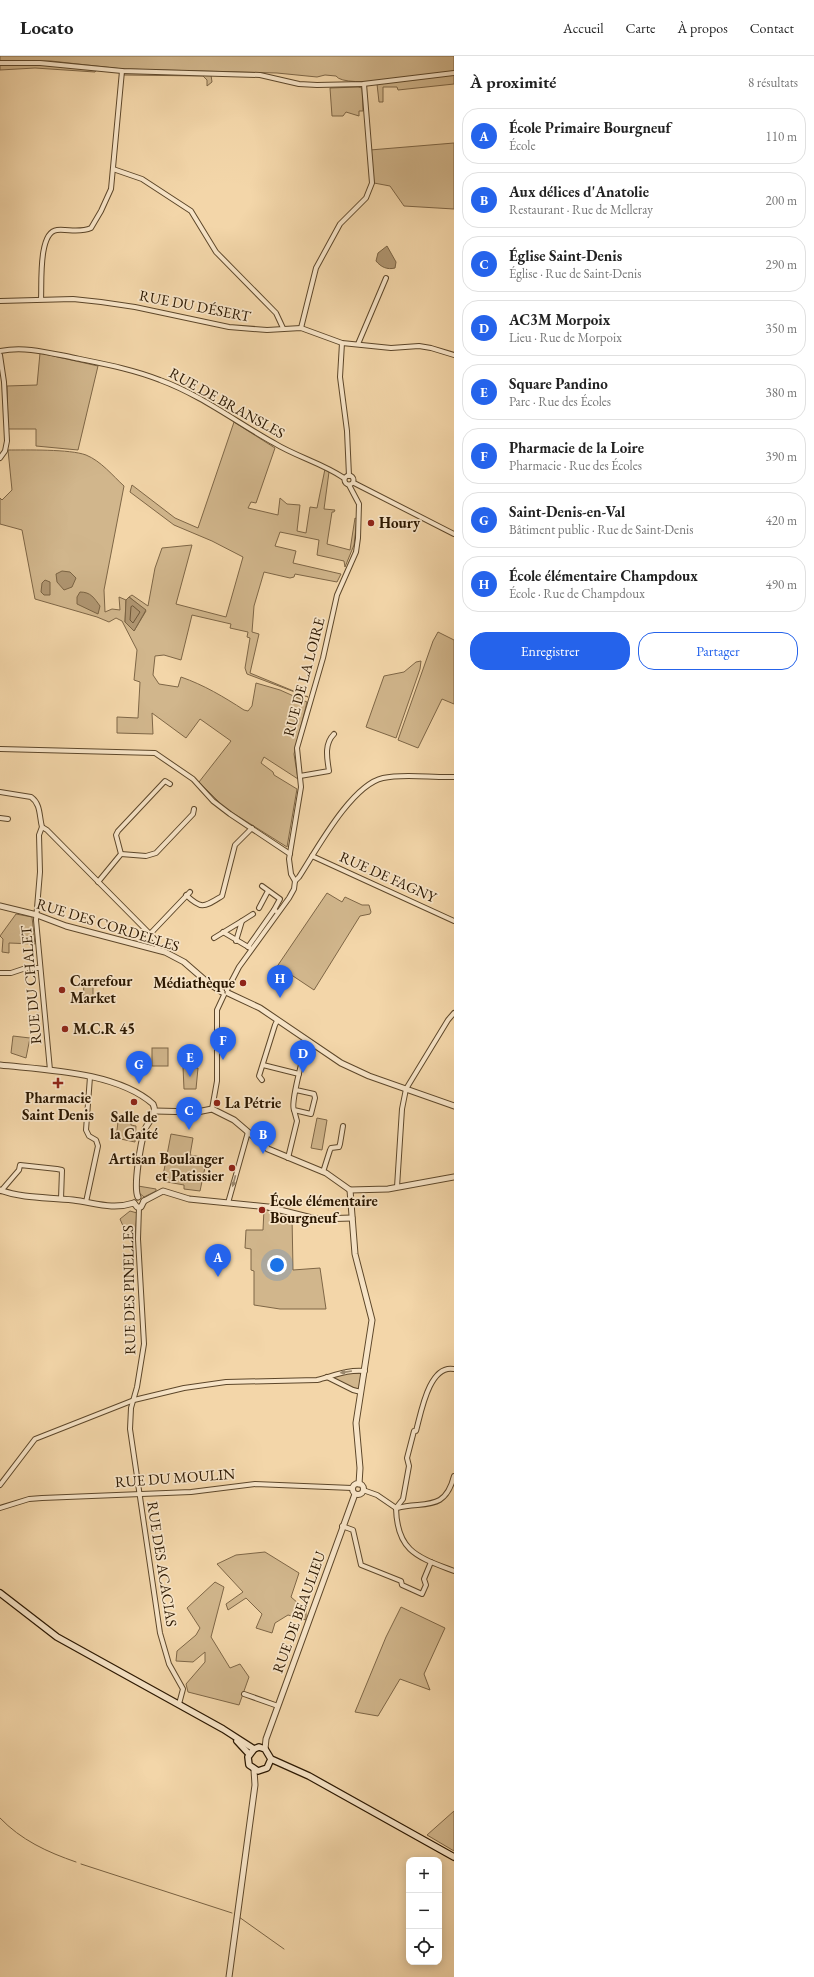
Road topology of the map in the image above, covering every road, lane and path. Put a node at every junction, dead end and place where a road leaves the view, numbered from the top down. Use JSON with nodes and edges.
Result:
{"nodes":[{"id":1,"x":0,"y":63,"type":"edge"},
{"id":2,"x":122,"y":71,"type":"junction"},
{"id":3,"x":454,"y":73,"type":"edge"},
{"id":4,"x":364,"y":84,"type":"junction"},
{"id":5,"x":113,"y":169,"type":"junction"},
{"id":6,"x":386,"y":278,"type":"dead end"},
{"id":7,"x":41,"y":299,"type":"junction"},
{"id":8,"x":0,"y":301,"type":"edge"},
{"id":9,"x":283,"y":328,"type":"junction"},
{"id":10,"x":301,"y":328,"type":"junction"},
{"id":11,"x":342,"y":343,"type":"junction"},
{"id":12,"x":358,"y":344,"type":"junction"},
{"id":13,"x":0,"y":351,"type":"edge"},
{"id":14,"x":0,"y":355,"type":"edge"},
{"id":15,"x":454,"y":355,"type":"edge"},
{"id":16,"x":0,"y":458,"type":"edge"},
{"id":17,"x":349,"y":476,"type":"junction"},
{"id":18,"x":344,"y":478,"type":"junction"},
{"id":19,"x":351,"y":484,"type":"junction"},
{"id":20,"x":454,"y":534,"type":"edge"},
{"id":21,"x":334,"y":734,"type":"dead end"},
{"id":22,"x":0,"y":749,"type":"edge"},
{"id":23,"x":300,"y":776,"type":"junction"},
{"id":24,"x":454,"y":777,"type":"edge"},
{"id":25,"x":170,"y":784,"type":"dead end"},
{"id":26,"x":0,"y":792,"type":"edge"},
{"id":27,"x":194,"y":809,"type":"dead end"},
{"id":28,"x":0,"y":818,"type":"edge"},
{"id":29,"x":8,"y":819,"type":"dead end"},
{"id":30,"x":42,"y":827,"type":"junction"},
{"id":31,"x":252,"y":828,"type":"junction"},
{"id":32,"x":121,"y":854,"type":"junction"},
{"id":33,"x":290,"y":854,"type":"junction"},
{"id":34,"x":312,"y":856,"type":"junction"},
{"id":35,"x":295,"y":880,"type":"junction"},
{"id":36,"x":98,"y":882,"type":"junction"},
{"id":37,"x":262,"y":886,"type":"dead end"},
{"id":38,"x":268,"y":891,"type":"junction"},
{"id":39,"x":0,"y":906,"type":"edge"},
{"id":40,"x":259,"y":908,"type":"dead end"},
{"id":41,"x":276,"y":911,"type":"junction"},
{"id":42,"x":253,"y":914,"type":"dead end"},
{"id":43,"x":37,"y":915,"type":"junction"},
{"id":44,"x":242,"y":921,"type":"junction"},
{"id":45,"x":454,"y":921,"type":"edge"},
{"id":46,"x":223,"y":932,"type":"junction"},
{"id":47,"x":150,"y":934,"type":"junction"},
{"id":48,"x":214,"y":938,"type":"dead end"},
{"id":49,"x":236,"y":941,"type":"junction"},
{"id":50,"x":250,"y":948,"type":"junction"},
{"id":51,"x":157,"y":950,"type":"junction"},
{"id":52,"x":40,"y":968,"type":"junction"},
{"id":53,"x":0,"y":973,"type":"edge"},
{"id":54,"x":225,"y":992,"type":"junction"},
{"id":55,"x":454,"y":1012,"type":"edge"},
{"id":56,"x":278,"y":1021,"type":"junction"},
{"id":57,"x":307,"y":1042,"type":"junction"},
{"id":58,"x":0,"y":1064,"type":"edge"},
{"id":59,"x":263,"y":1065,"type":"junction"},
{"id":60,"x":50,"y":1070,"type":"junction"},
{"id":61,"x":299,"y":1074,"type":"junction"},
{"id":62,"x":90,"y":1077,"type":"junction"},
{"id":63,"x":262,"y":1080,"type":"dead end"},
{"id":64,"x":406,"y":1089,"type":"junction"},
{"id":65,"x":296,"y":1090,"type":"junction"},
{"id":66,"x":454,"y":1106,"type":"edge"},
{"id":67,"x":212,"y":1109,"type":"junction"},
{"id":68,"x":294,"y":1110,"type":"junction"},
{"id":69,"x":155,"y":1111,"type":"junction"},
{"id":70,"x":343,"y":1126,"type":"dead end"},
{"id":71,"x":248,"y":1132,"type":"junction"},
{"id":72,"x":288,"y":1158,"type":"junction"},
{"id":73,"x":323,"y":1172,"type":"junction"},
{"id":74,"x":454,"y":1177,"type":"edge"},
{"id":75,"x":397,"y":1187,"type":"junction"},
{"id":76,"x":1,"y":1190,"type":"edge"},
{"id":77,"x":350,"y":1190,"type":"junction"},
{"id":78,"x":138,"y":1197,"type":"junction"},
{"id":79,"x":61,"y":1199,"type":"junction"},
{"id":80,"x":144,"y":1201,"type":"junction"},
{"id":81,"x":86,"y":1202,"type":"junction"},
{"id":82,"x":134,"y":1203,"type":"junction"},
{"id":83,"x":228,"y":1203,"type":"junction"},
{"id":84,"x":140,"y":1207,"type":"junction"},
{"id":85,"x":352,"y":1218,"type":"junction"},
{"id":86,"x":454,"y":1369,"type":"edge"},
{"id":87,"x":365,"y":1371,"type":"junction"},
{"id":88,"x":327,"y":1377,"type":"junction"},
{"id":89,"x":361,"y":1392,"type":"junction"},
{"id":90,"x":134,"y":1400,"type":"junction"},
{"id":91,"x":454,"y":1476,"type":"edge"},
{"id":92,"x":359,"y":1484,"type":"junction"},
{"id":93,"x":0,"y":1485,"type":"edge"},
{"id":94,"x":352,"y":1488,"type":"junction"},
{"id":95,"x":363,"y":1490,"type":"junction"},
{"id":96,"x":449,"y":1492,"type":"junction"},
{"id":97,"x":139,"y":1494,"type":"junction"},
{"id":98,"x":355,"y":1494,"type":"junction"},
{"id":99,"x":454,"y":1494,"type":"edge"},
{"id":100,"x":0,"y":1508,"type":"edge"},
{"id":101,"x":396,"y":1508,"type":"junction"},
{"id":102,"x":342,"y":1526,"type":"junction"},
{"id":103,"x":431,"y":1562,"type":"junction"},
{"id":104,"x":454,"y":1571,"type":"edge"},
{"id":105,"x":0,"y":1593,"type":"edge"},
{"id":106,"x":244,"y":1694,"type":"dead end"},
{"id":107,"x":179,"y":1704,"type":"junction"},
{"id":108,"x":278,"y":1706,"type":"junction"},
{"id":109,"x":231,"y":1733,"type":"junction"},
{"id":110,"x":266,"y":1739,"type":"junction"},
{"id":111,"x":256,"y":1748,"type":"junction"},
{"id":112,"x":266,"y":1749,"type":"junction"},
{"id":113,"x":249,"y":1754,"type":"junction"},
{"id":114,"x":271,"y":1759,"type":"junction"},
{"id":115,"x":270,"y":1765,"type":"junction"},
{"id":116,"x":291,"y":1768,"type":"junction"},
{"id":117,"x":254,"y":1770,"type":"junction"},
{"id":118,"x":261,"y":1771,"type":"junction"},
{"id":119,"x":255,"y":1785,"type":"junction"},
{"id":120,"x":454,"y":1857,"type":"edge"},
{"id":121,"x":229,"y":1977,"type":"edge"}],
"edges":[{"from":1,"to":2,"type":"street"},
{"from":2,"to":4,"type":"street"},
{"from":2,"to":5,"type":"street"},
{"from":3,"to":4,"type":"street"},
{"from":4,"to":10,"type":"street"},
{"from":5,"to":7,"type":"street"},
{"from":5,"to":9,"type":"street"},
{"from":6,"to":12,"type":"street"},
{"from":7,"to":8,"type":"street","name":"RUE DU DÉSERT"},
{"from":7,"to":9,"type":"street","name":"RUE DU DÉSERT"},
{"from":9,"to":10,"type":"street","name":"RUE DU DÉSERT"},
{"from":10,"to":11,"type":"street","name":"RUE DU DÉSERT"},
{"from":11,"to":12,"type":"street","name":"RUE DU DÉSERT"},
{"from":11,"to":17,"type":"street"},
{"from":12,"to":15,"type":"street","name":"RUE DU DÉSERT"},
{"from":13,"to":18,"type":"street","name":"RUE DE BRANSLES"},
{"from":14,"to":16,"type":"street"},
{"from":17,"to":18,"type":"street"},
{"from":17,"to":19,"type":"street"},
{"from":18,"to":19,"type":"street"},
{"from":19,"to":20,"type":"street"},
{"from":19,"to":23,"type":"street","name":"RUE DE LA LOIRE"},
{"from":21,"to":23,"type":"street"},
{"from":22,"to":31,"type":"street"},
{"from":23,"to":33,"type":"street","name":"RUE DE LA LOIRE"},
{"from":24,"to":34,"type":"street"},
{"from":25,"to":32,"type":"street"},
{"from":26,"to":30,"type":"street","name":"RUE DU CHALET"},
{"from":27,"to":32,"type":"street"},
{"from":28,"to":29,"type":"street"},
{"from":30,"to":36,"type":"street"},
{"from":30,"to":43,"type":"street","name":"RUE DU CHALET"},
{"from":31,"to":33,"type":"street"},
{"from":31,"to":47,"type":"street"},
{"from":32,"to":36,"type":"street"},
{"from":33,"to":35,"type":"street","name":"RUE DE LA LOIRE"},
{"from":34,"to":35,"type":"street"},
{"from":34,"to":45,"type":"street","name":"RUE DE FAGNY"},
{"from":35,"to":41,"type":"street"},
{"from":36,"to":47,"type":"street"},
{"from":37,"to":38,"type":"street"},
{"from":38,"to":40,"type":"street"},
{"from":38,"to":41,"type":"street"},
{"from":39,"to":43,"type":"street","name":"RUE DES CORDELLES"},
{"from":41,"to":50,"type":"street"},
{"from":42,"to":44,"type":"street"},
{"from":43,"to":51,"type":"street","name":"RUE DES CORDELLES"},
{"from":43,"to":52,"type":"street","name":"RUE DU CHALET"},
{"from":44,"to":46,"type":"street"},
{"from":44,"to":49,"type":"street"},
{"from":46,"to":48,"type":"street"},
{"from":46,"to":49,"type":"street"},
{"from":47,"to":51,"type":"street"},
{"from":49,"to":50,"type":"street"},
{"from":50,"to":54,"type":"street"},
{"from":51,"to":54,"type":"street","name":"RUE DES CORDELLES"},
{"from":52,"to":53,"type":"street"},
{"from":52,"to":60,"type":"street","name":"RUE DU CHALET"},
{"from":54,"to":56,"type":"street","name":"RUE DES CORDELLES"},
{"from":54,"to":67,"type":"street"},
{"from":55,"to":64,"type":"street"},
{"from":56,"to":57,"type":"street","name":"RUE DES CORDELLES"},
{"from":56,"to":59,"type":"street"},
{"from":57,"to":61,"type":"street"},
{"from":57,"to":64,"type":"street","name":"RUE DES CORDELLES"},
{"from":58,"to":60,"type":"street"},
{"from":59,"to":61,"type":"street"},
{"from":59,"to":63,"type":"street"},
{"from":60,"to":62,"type":"street"},
{"from":61,"to":65,"type":"street"},
{"from":62,"to":69,"type":"street"},
{"from":62,"to":81,"type":"street"},
{"from":64,"to":66,"type":"street","name":"RUE DES CORDELLES"},
{"from":64,"to":75,"type":"street"},
{"from":65,"to":68,"type":"street"},
{"from":65,"to":68,"type":"street"},
{"from":67,"to":69,"type":"street"},
{"from":67,"to":71,"type":"street"},
{"from":68,"to":72,"type":"street"},
{"from":69,"to":78,"type":"street"},
{"from":70,"to":73,"type":"street"},
{"from":71,"to":72,"type":"street"},
{"from":71,"to":83,"type":"street","one_way":true},
{"from":72,"to":73,"type":"street"},
{"from":73,"to":77,"type":"street"},
{"from":74,"to":75,"type":"street"},
{"from":75,"to":77,"type":"street"},
{"from":76,"to":79,"type":"street"},
{"from":76,"to":79,"type":"street"},
{"from":77,"to":85,"type":"street"},
{"from":78,"to":80,"type":"street"},
{"from":78,"to":82,"type":"street"},
{"from":79,"to":81,"type":"street"},
{"from":80,"to":83,"type":"street"},
{"from":80,"to":84,"type":"street"},
{"from":81,"to":82,"type":"street"},
{"from":82,"to":84,"type":"street"},
{"from":83,"to":85,"type":"street"},
{"from":84,"to":90,"type":"street","name":"RUE DES PINELLES"},
{"from":85,"to":87,"type":"street"},
{"from":86,"to":101,"type":"street"},
{"from":87,"to":88,"type":"street","one_way":true},
{"from":87,"to":89,"type":"street"},
{"from":88,"to":89,"type":"street"},
{"from":88,"to":90,"type":"street"},
{"from":89,"to":92,"type":"street"},
{"from":90,"to":93,"type":"street"},
{"from":90,"to":97,"type":"street","name":"RUE DES ACACIAS"},
{"from":91,"to":96,"type":"street"},
{"from":92,"to":94,"type":"street"},
{"from":92,"to":95,"type":"street"},
{"from":94,"to":97,"type":"street","name":"RUE DU MOULIN"},
{"from":94,"to":98,"type":"street"},
{"from":95,"to":98,"type":"street"},
{"from":95,"to":101,"type":"street"},
{"from":96,"to":99,"type":"street"},
{"from":96,"to":101,"type":"street"},
{"from":97,"to":100,"type":"street","name":"RUE DU MOULIN"},
{"from":97,"to":107,"type":"street","name":"RUE DES ACACIAS"},
{"from":98,"to":102,"type":"street","name":"RUE DE BEAULIEU"},
{"from":101,"to":103,"type":"street"},
{"from":102,"to":103,"type":"street"},
{"from":102,"to":108,"type":"street","name":"RUE DE BEAULIEU"},
{"from":103,"to":104,"type":"street"},
{"from":105,"to":107,"type":"main road"},
{"from":106,"to":108,"type":"street"},
{"from":107,"to":109,"type":"main road"},
{"from":108,"to":110,"type":"street","name":"RUE DE BEAULIEU"},
{"from":109,"to":111,"type":"main road"},
{"from":109,"to":113,"type":"main road"},
{"from":110,"to":111,"type":"street","name":"RUE DE BEAULIEU"},
{"from":110,"to":112,"type":"street","name":"RUE DE BEAULIEU"},
{"from":111,"to":112,"type":"main road"},
{"from":111,"to":113,"type":"main road"},
{"from":112,"to":114,"type":"main road"},
{"from":113,"to":117,"type":"main road"},
{"from":114,"to":115,"type":"main road"},
{"from":114,"to":116,"type":"main road"},
{"from":115,"to":116,"type":"main road"},
{"from":115,"to":118,"type":"main road"},
{"from":116,"to":120,"type":"main road"},
{"from":117,"to":118,"type":"main road"},
{"from":117,"to":119,"type":"street"},
{"from":118,"to":119,"type":"street"},
{"from":119,"to":121,"type":"street"}]}
